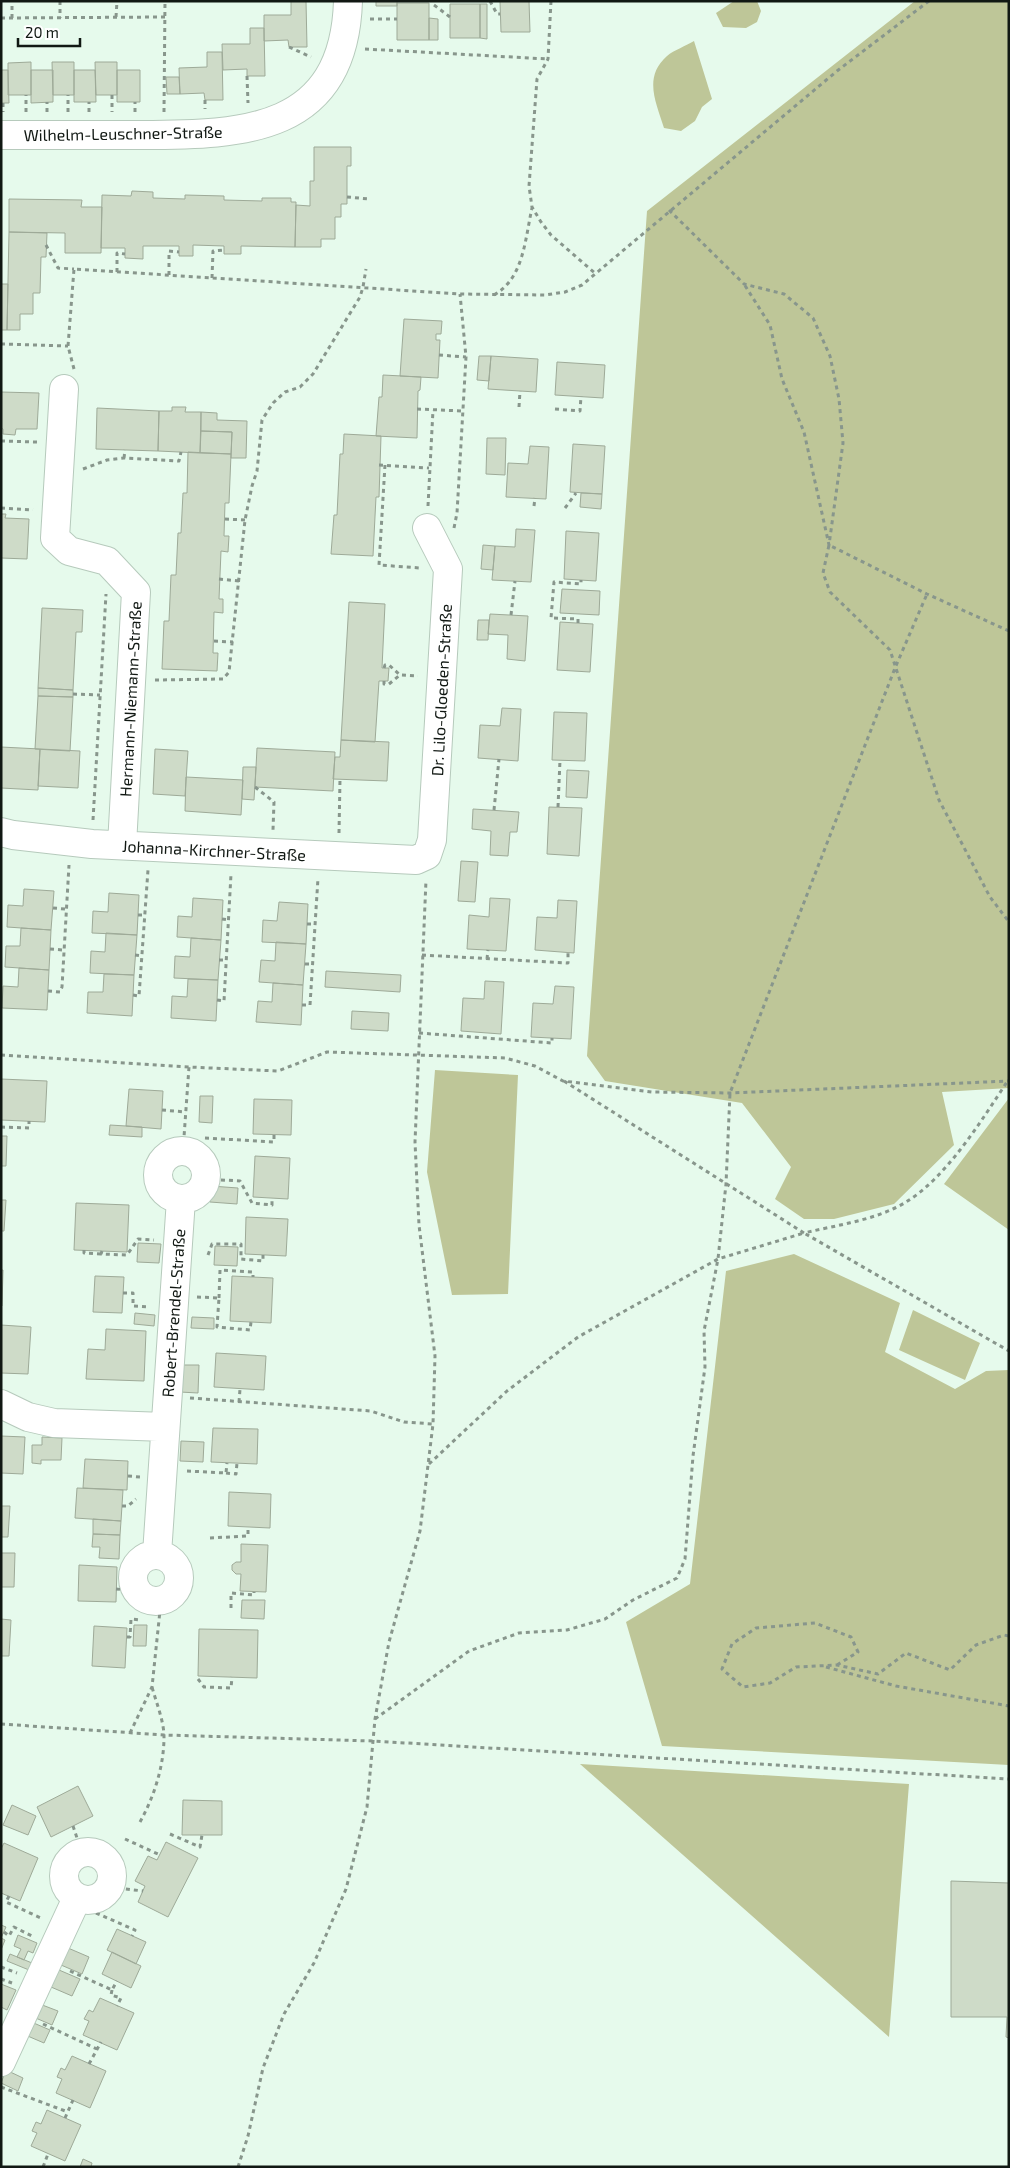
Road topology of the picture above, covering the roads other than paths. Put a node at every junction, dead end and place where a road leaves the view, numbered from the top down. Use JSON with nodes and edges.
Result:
{"nodes":[{"id":1,"x":348,"y":1,"type":"edge"},
{"id":2,"x":1,"y":135,"type":"edge"},
{"id":3,"x":64,"y":389,"type":"dead end"},
{"id":4,"x":427,"y":528,"type":"road end"},
{"id":5,"x":1,"y":832,"type":"edge"},
{"id":6,"x":122,"y":845,"type":"junction"},
{"id":7,"x":427,"y":855,"type":"joint"},
{"id":8,"x":181,"y":1200,"type":"junction"},
{"id":9,"x":1,"y":1404,"type":"edge"},
{"id":10,"x":166,"y":1427,"type":"junction"},
{"id":11,"x":157,"y":1554,"type":"junction"},
{"id":12,"x":76,"y":1901,"type":"junction"},
{"id":13,"x":1,"y":2062,"type":"edge"}],
"edges":[{"from":1,"to":2,"type":"street","name":"Wilhelm-Leuschner-Straße"},
{"from":3,"to":6,"type":"street","name":"Hermann-Niemann-Straße"},
{"from":4,"to":7,"type":"street","name":"Dr. Lilo-Gloeden-Straße"},
{"from":5,"to":6,"type":"street","name":"Johanna-Kirchner-Straße"},
{"from":6,"to":7,"type":"street","name":"Johanna-Kirchner-Straße"},
{"from":8,"to":8,"type":"street"},
{"from":8,"to":10,"type":"street","name":"Robert-Brendel-Straße"},
{"from":9,"to":10,"type":"street"},
{"from":10,"to":11,"type":"street","name":"Robert-Brendel-Straße"},
{"from":11,"to":11,"type":"street"},
{"from":12,"to":12,"type":"street"},
{"from":12,"to":13,"type":"street"}]}
